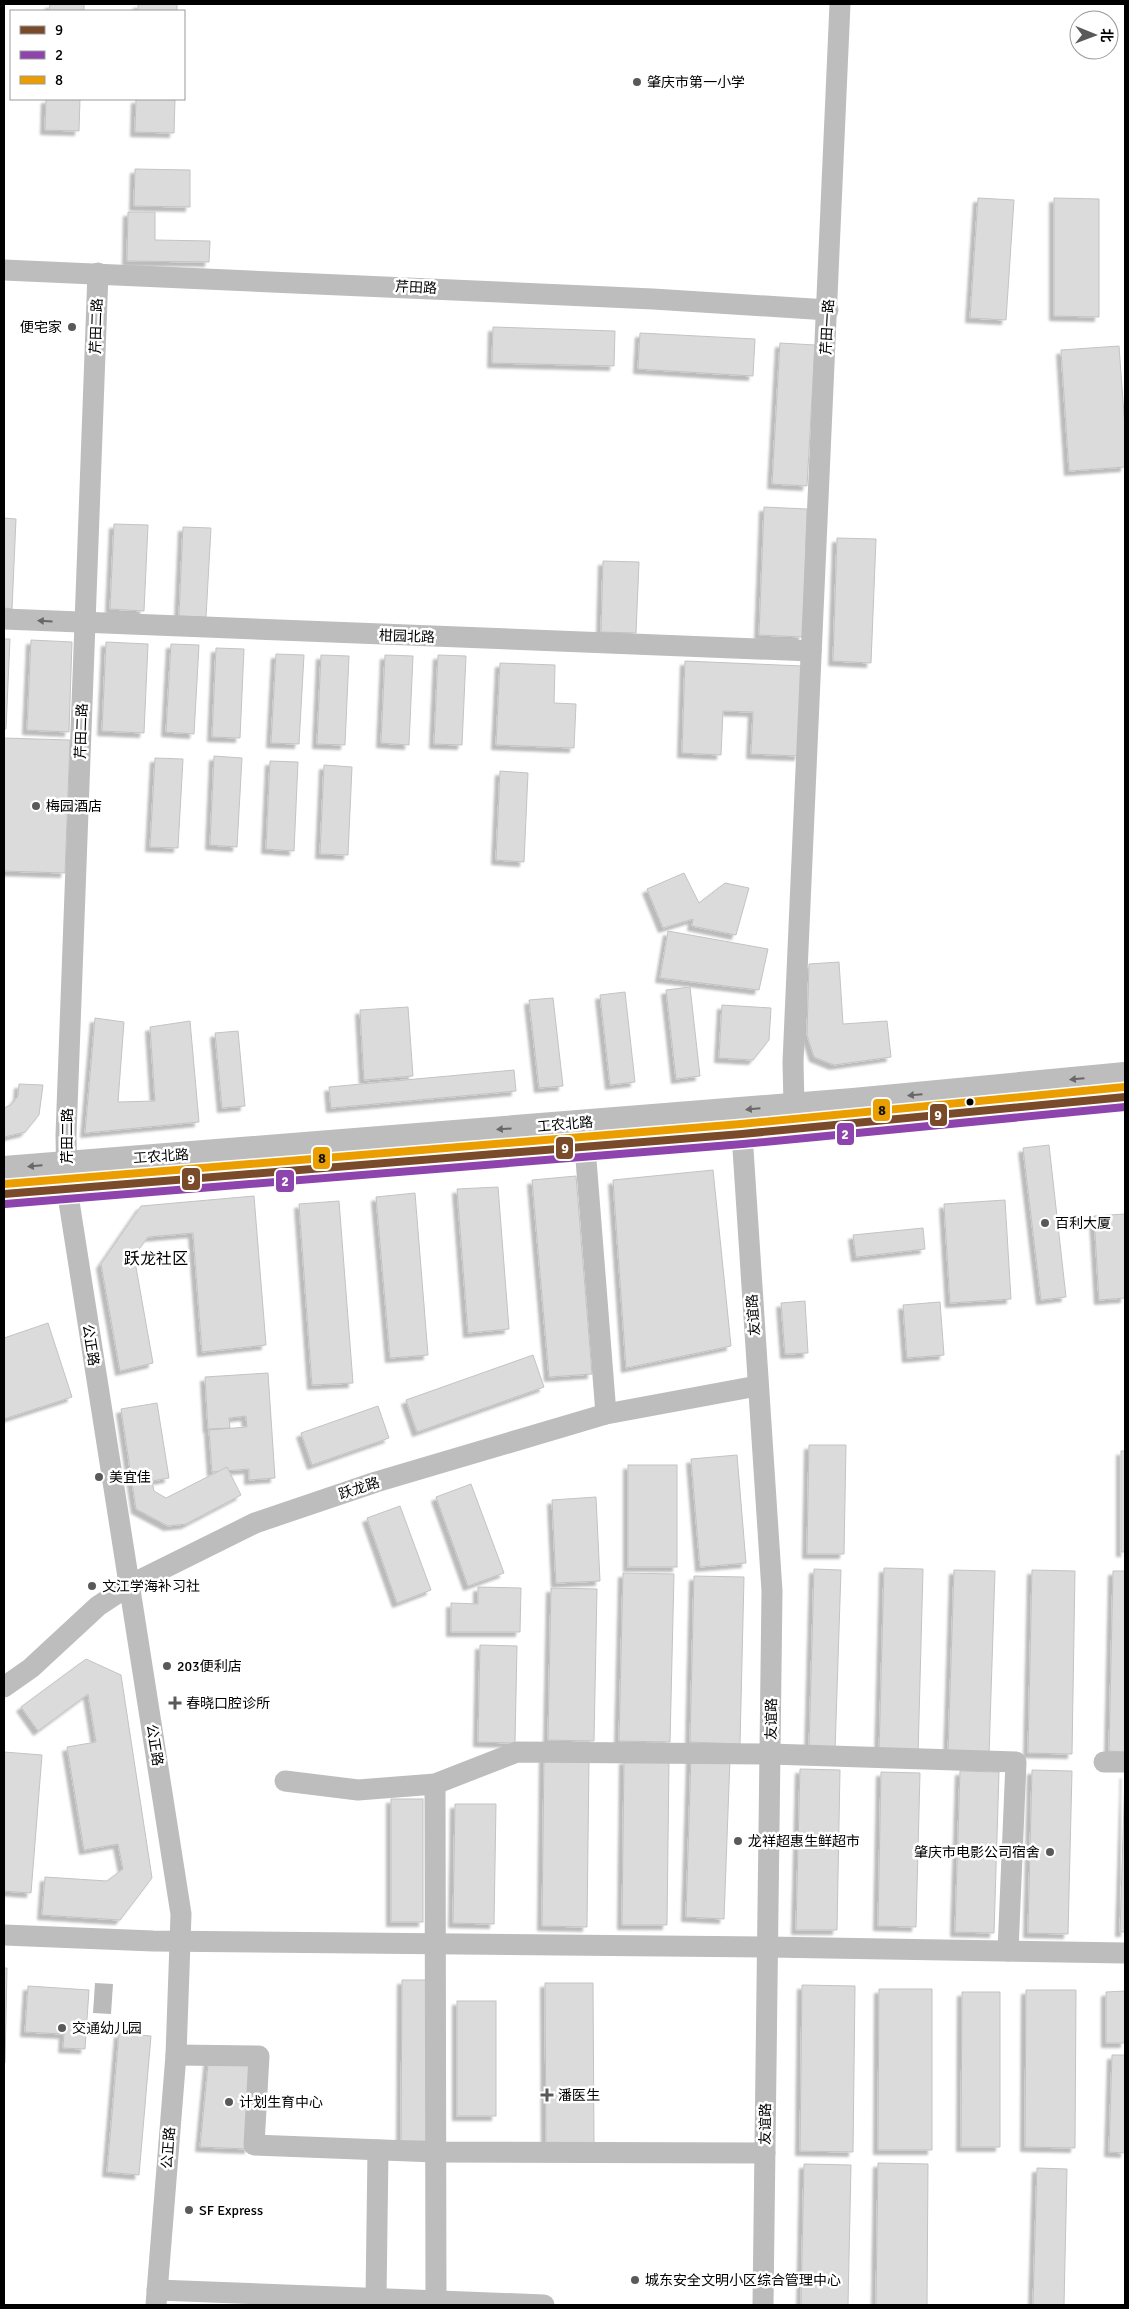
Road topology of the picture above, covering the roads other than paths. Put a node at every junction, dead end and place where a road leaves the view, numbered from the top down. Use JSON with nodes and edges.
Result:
{"nodes":[{"id":1,"x":840,"y":4,"type":"edge"},
{"id":2,"x":4,"y":270,"type":"edge"},
{"id":3,"x":98,"y":273,"type":"junction"},
{"id":4,"x":828,"y":310,"type":"junction"},
{"id":5,"x":4,"y":619,"type":"edge"},
{"id":6,"x":85,"y":623,"type":"junction"},
{"id":7,"x":811,"y":651,"type":"junction"},
{"id":8,"x":1125,"y":1074,"type":"edge"},
{"id":9,"x":1125,"y":1097,"type":"edge"},
{"id":10,"x":794,"y":1105,"type":"junction"},
{"id":11,"x":742,"y":1134,"type":"junction"},
{"id":12,"x":585,"y":1147,"type":"junction"},
{"id":13,"x":67,"y":1164,"type":"junction"},
{"id":14,"x":4,"y":1169,"type":"edge"},
{"id":15,"x":66,"y":1189,"type":"junction"},
{"id":16,"x":4,"y":1194,"type":"edge"},
{"id":17,"x":758,"y":1386,"type":"junction"},
{"id":18,"x":606,"y":1414,"type":"junction"},
{"id":19,"x":130,"y":1585,"type":"junction"},
{"id":20,"x":4,"y":1687,"type":"edge"},
{"id":21,"x":770,"y":1754,"type":"junction"},
{"id":22,"x":1104,"y":1762,"type":"dead end"},
{"id":23,"x":1125,"y":1762,"type":"edge"},
{"id":24,"x":285,"y":1781,"type":"dead end"},
{"id":25,"x":435,"y":1784,"type":"junction"},
{"id":26,"x":4,"y":1935,"type":"edge"},
{"id":27,"x":181,"y":1941,"type":"junction"},
{"id":28,"x":435,"y":1943,"type":"junction"},
{"id":29,"x":768,"y":1947,"type":"junction"},
{"id":30,"x":1008,"y":1951,"type":"junction"},
{"id":31,"x":1125,"y":1953,"type":"edge"},
{"id":32,"x":176,"y":2055,"type":"junction"},
{"id":33,"x":378,"y":2150,"type":"junction"},
{"id":34,"x":435,"y":2152,"type":"junction"},
{"id":35,"x":765,"y":2153,"type":"junction"},
{"id":36,"x":157,"y":2298,"type":"edge"},
{"id":37,"x":376,"y":2299,"type":"junction"},
{"id":38,"x":436,"y":2301,"type":"junction"},
{"id":39,"x":544,"y":2305,"type":"edge"},
{"id":40,"x":763,"y":2305,"type":"edge"}],
"edges":[{"from":1,"to":4,"type":"street","name":"芹田一路"},
{"from":2,"to":3,"type":"street","name":"芹田路"},
{"from":3,"to":4,"type":"street","name":"芹田路"},
{"from":3,"to":6,"type":"street","name":"芹田二路"},
{"from":4,"to":7,"type":"street","name":"芹田一路"},
{"from":6,"to":5,"type":"street","name":"柑园北路","one_way":true},
{"from":6,"to":7,"type":"street","name":"柑园北路"},
{"from":6,"to":13,"type":"street","name":"芹田二路"},
{"from":7,"to":10,"type":"street","name":"芹田一路"},
{"from":8,"to":10,"type":"street","name":"工农北路","one_way":true},
{"from":9,"to":11,"type":"street","name":"工农北路"},
{"from":10,"to":13,"type":"street","name":"工农北路","one_way":true},
{"from":11,"to":12,"type":"street","name":"工农北路"},
{"from":11,"to":17,"type":"street","name":"友谊路"},
{"from":12,"to":15,"type":"street","name":"工农北路"},
{"from":12,"to":18,"type":"street"},
{"from":13,"to":14,"type":"street","name":"工农北路","one_way":true},
{"from":13,"to":15,"type":"street","name":"芹田二路"},
{"from":15,"to":16,"type":"street","name":"工农北路"},
{"from":15,"to":19,"type":"street","name":"公正路"},
{"from":17,"to":18,"type":"street","name":"跃龙路"},
{"from":17,"to":21,"type":"street","name":"友谊路"},
{"from":18,"to":19,"type":"street","name":"跃龙路"},
{"from":19,"to":20,"type":"street","name":"跃龙路"},
{"from":19,"to":27,"type":"street","name":"公正路"},
{"from":21,"to":25,"type":"street"},
{"from":21,"to":29,"type":"street","name":"友谊路"},
{"from":21,"to":30,"type":"street"},
{"from":22,"to":23,"type":"street"},
{"from":24,"to":25,"type":"street"},
{"from":25,"to":28,"type":"street"},
{"from":26,"to":27,"type":"street"},
{"from":27,"to":28,"type":"street"},
{"from":27,"to":32,"type":"street","name":"公正路"},
{"from":28,"to":29,"type":"street"},
{"from":28,"to":34,"type":"street"},
{"from":29,"to":30,"type":"street"},
{"from":29,"to":35,"type":"street","name":"友谊路"},
{"from":30,"to":31,"type":"street"},
{"from":32,"to":33,"type":"street"},
{"from":32,"to":36,"type":"street","name":"公正路"},
{"from":33,"to":34,"type":"street"},
{"from":33,"to":37,"type":"street"},
{"from":34,"to":35,"type":"street"},
{"from":34,"to":38,"type":"street"},
{"from":35,"to":40,"type":"street","name":"友谊路"},
{"from":36,"to":37,"type":"street"},
{"from":37,"to":38,"type":"street"},
{"from":38,"to":39,"type":"street"}]}
